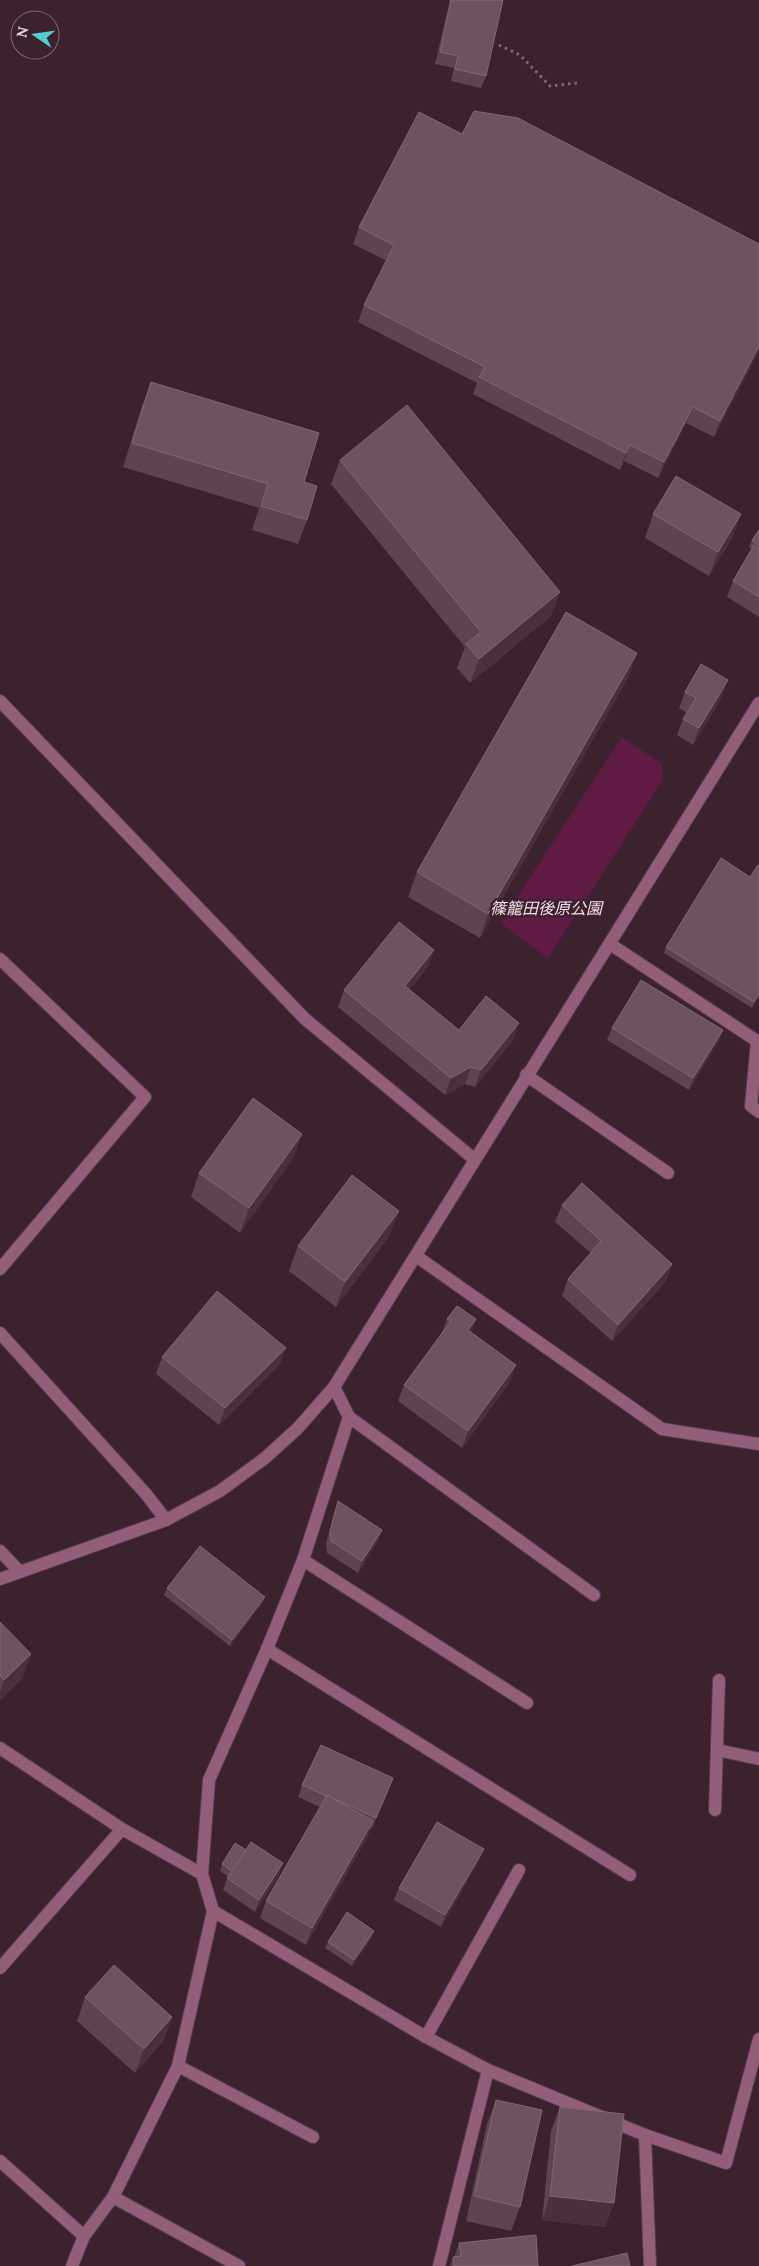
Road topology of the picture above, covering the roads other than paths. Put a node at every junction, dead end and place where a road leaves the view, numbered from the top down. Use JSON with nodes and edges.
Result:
{"nodes":[{"id":1,"x":0,"y":701,"type":"edge"},
{"id":2,"x":759,"y":703,"type":"edge"},
{"id":3,"x":610,"y":944,"type":"junction"},
{"id":4,"x":0,"y":959,"type":"edge"},
{"id":5,"x":526,"y":1075,"type":"junction"},
{"id":6,"x":759,"y":1112,"type":"edge"},
{"id":7,"x":474,"y":1159,"type":"junction"},
{"id":8,"x":668,"y":1173,"type":"dead end"},
{"id":9,"x":416,"y":1256,"type":"junction"},
{"id":10,"x":0,"y":1269,"type":"edge"},
{"id":11,"x":0,"y":1333,"type":"edge"},
{"id":12,"x":334,"y":1387,"type":"junction"},
{"id":13,"x":349,"y":1417,"type":"junction"},
{"id":14,"x":759,"y":1444,"type":"edge"},
{"id":15,"x":166,"y":1520,"type":"junction"},
{"id":16,"x":0,"y":1551,"type":"edge"},
{"id":17,"x":303,"y":1560,"type":"junction"},
{"id":18,"x":20,"y":1572,"type":"junction"},
{"id":19,"x":0,"y":1579,"type":"edge"},
{"id":20,"x":594,"y":1594,"type":"dead end"},
{"id":21,"x":267,"y":1649,"type":"junction"},
{"id":22,"x":719,"y":1680,"type":"dead end"},
{"id":23,"x":527,"y":1703,"type":"dead end"},
{"id":24,"x":0,"y":1748,"type":"edge"},
{"id":25,"x":717,"y":1750,"type":"junction"},
{"id":26,"x":759,"y":1759,"type":"edge"},
{"id":27,"x":714,"y":1810,"type":"dead end"},
{"id":28,"x":122,"y":1829,"type":"junction"},
{"id":29,"x":519,"y":1870,"type":"dead end"},
{"id":30,"x":202,"y":1874,"type":"junction"},
{"id":31,"x":630,"y":1875,"type":"dead end"},
{"id":32,"x":213,"y":1911,"type":"junction"},
{"id":33,"x":0,"y":1968,"type":"edge"},
{"id":34,"x":426,"y":2037,"type":"junction"},
{"id":35,"x":759,"y":2039,"type":"edge"},
{"id":36,"x":178,"y":2066,"type":"junction"},
{"id":37,"x":488,"y":2070,"type":"junction"},
{"id":38,"x":645,"y":2136,"type":"junction"},
{"id":39,"x":313,"y":2137,"type":"dead end"},
{"id":40,"x":0,"y":2161,"type":"edge"},
{"id":41,"x":113,"y":2197,"type":"junction"},
{"id":42,"x":84,"y":2236,"type":"junction"},
{"id":43,"x":72,"y":2266,"type":"edge"},
{"id":44,"x":239,"y":2266,"type":"edge"},
{"id":45,"x":439,"y":2266,"type":"edge"},
{"id":46,"x":650,"y":2266,"type":"edge"}],
"edges":[{"from":1,"to":7,"type":"street"},
{"from":2,"to":3,"type":"street"},
{"from":3,"to":5,"type":"street"},
{"from":3,"to":6,"type":"street"},
{"from":4,"to":10,"type":"street"},
{"from":5,"to":7,"type":"street"},
{"from":5,"to":8,"type":"street"},
{"from":7,"to":9,"type":"street"},
{"from":9,"to":12,"type":"street"},
{"from":9,"to":14,"type":"street"},
{"from":11,"to":15,"type":"street"},
{"from":12,"to":13,"type":"street"},
{"from":12,"to":15,"type":"street"},
{"from":13,"to":17,"type":"street"},
{"from":13,"to":20,"type":"street"},
{"from":15,"to":18,"type":"street"},
{"from":16,"to":18,"type":"street"},
{"from":17,"to":21,"type":"street"},
{"from":17,"to":23,"type":"street"},
{"from":18,"to":19,"type":"street"},
{"from":21,"to":30,"type":"street"},
{"from":21,"to":31,"type":"street"},
{"from":22,"to":25,"type":"street"},
{"from":24,"to":28,"type":"street"},
{"from":25,"to":26,"type":"street"},
{"from":25,"to":27,"type":"street"},
{"from":28,"to":30,"type":"street"},
{"from":28,"to":33,"type":"street"},
{"from":29,"to":34,"type":"street"},
{"from":30,"to":32,"type":"street"},
{"from":32,"to":34,"type":"street"},
{"from":32,"to":36,"type":"street"},
{"from":34,"to":37,"type":"street"},
{"from":35,"to":38,"type":"street"},
{"from":36,"to":39,"type":"street"},
{"from":36,"to":41,"type":"street"},
{"from":37,"to":38,"type":"street"},
{"from":37,"to":45,"type":"street"},
{"from":38,"to":46,"type":"street"},
{"from":40,"to":42,"type":"street"},
{"from":41,"to":42,"type":"street"},
{"from":41,"to":44,"type":"street"},
{"from":42,"to":43,"type":"street"}]}
